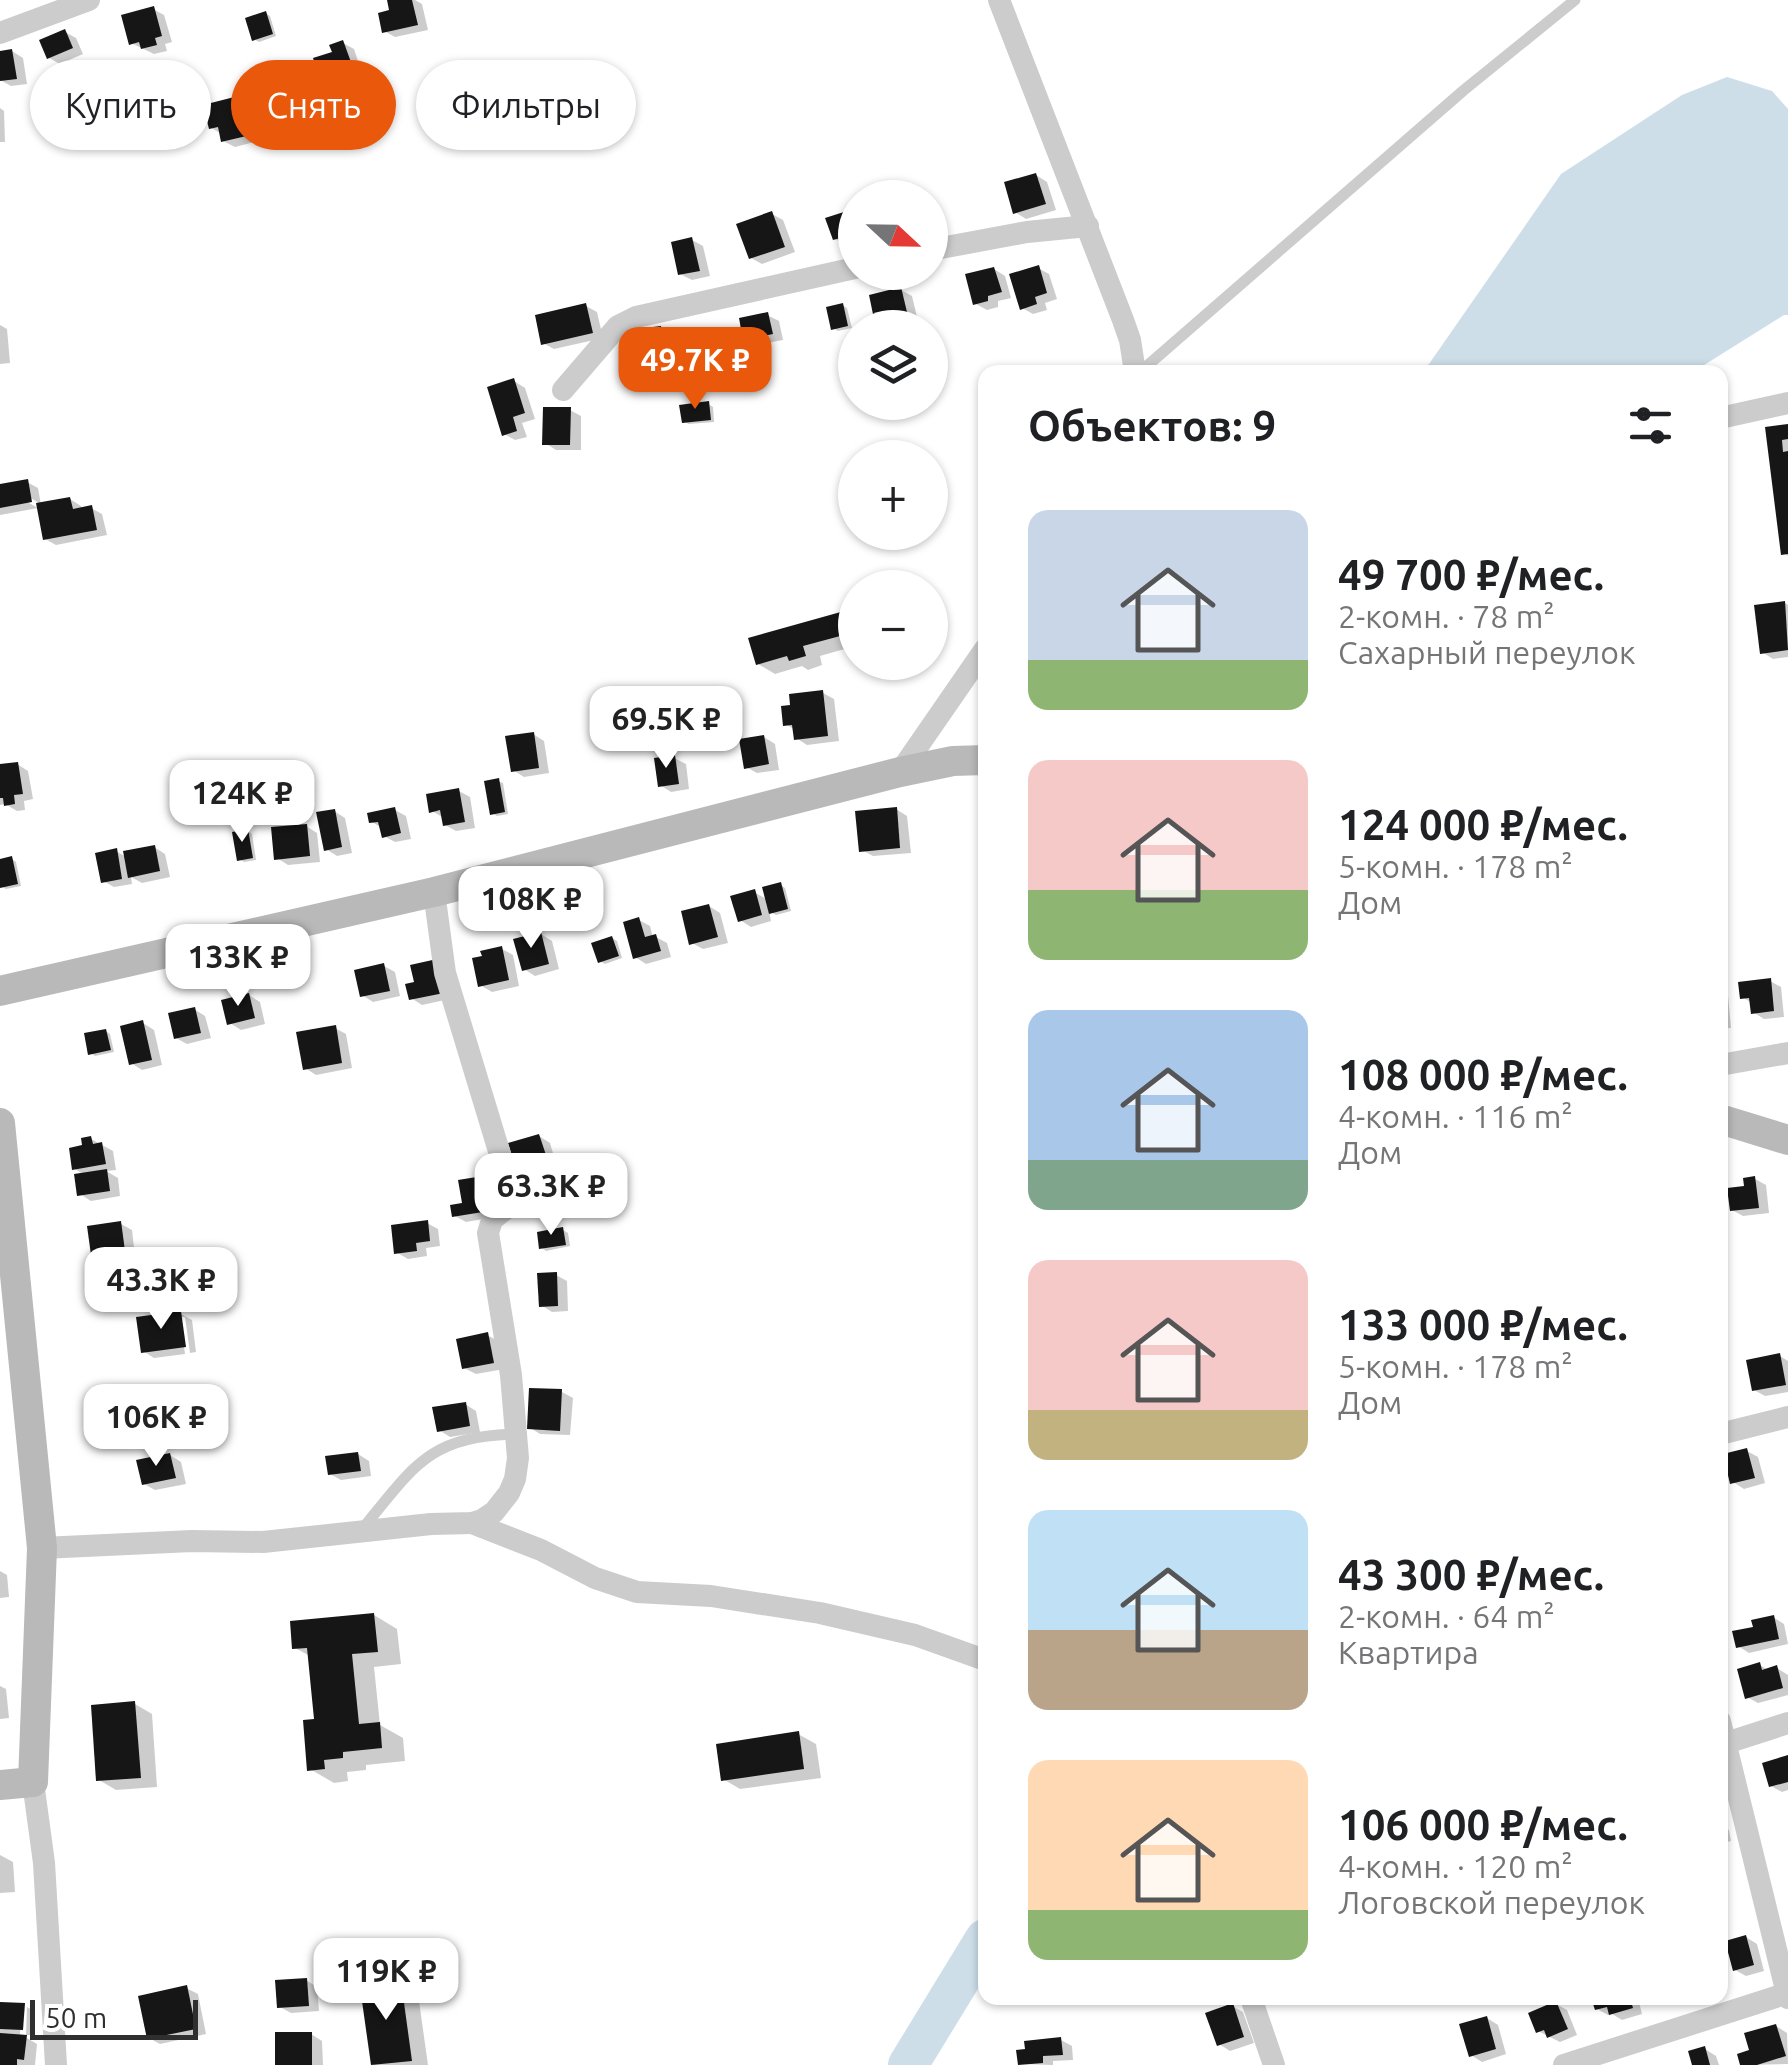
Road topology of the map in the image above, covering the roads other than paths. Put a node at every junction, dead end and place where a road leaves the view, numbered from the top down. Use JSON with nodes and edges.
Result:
{"nodes":[{"id":1,"x":89,"y":0,"type":"edge"},
{"id":2,"x":999,"y":0,"type":"edge"},
{"id":3,"x":1575,"y":0,"type":"edge"},
{"id":4,"x":0,"y":33,"type":"edge"},
{"id":5,"x":1088,"y":226,"type":"junction"},
{"id":6,"x":948,"y":247,"type":"edge"},
{"id":7,"x":838,"y":272,"type":"edge"},
{"id":8,"x":1136,"y":365,"type":"edge"},
{"id":9,"x":1146,"y":365,"type":"edge"},
{"id":10,"x":563,"y":390,"type":"dead end"},
{"id":11,"x":1788,"y":403,"type":"edge"},
{"id":12,"x":1728,"y":416,"type":"edge"},
{"id":13,"x":978,"y":659,"type":"edge"},
{"id":14,"x":978,"y":760,"type":"edge"},
{"id":15,"x":900,"y":772,"type":"junction"},
{"id":16,"x":434,"y":892,"type":"junction"},
{"id":17,"x":0,"y":991,"type":"edge"},
{"id":18,"x":1788,"y":1053,"type":"edge"},
{"id":19,"x":1728,"y":1064,"type":"edge"},
{"id":20,"x":1728,"y":1121,"type":"edge"},
{"id":21,"x":0,"y":1123,"type":"edge"},
{"id":22,"x":1788,"y":1140,"type":"edge"},
{"id":23,"x":1788,"y":1416,"type":"edge"},
{"id":24,"x":1728,"y":1432,"type":"edge"},
{"id":25,"x":517,"y":1434,"type":"junction"},
{"id":26,"x":472,"y":1523,"type":"junction"},
{"id":27,"x":360,"y":1532,"type":"junction"},
{"id":28,"x":42,"y":1548,"type":"junction"},
{"id":29,"x":978,"y":1658,"type":"edge"},
{"id":30,"x":1788,"y":1723,"type":"edge"},
{"id":31,"x":1728,"y":1735,"type":"edge"},
{"id":32,"x":1728,"y":1760,"type":"edge"},
{"id":33,"x":33,"y":1782,"type":"junction"},
{"id":34,"x":0,"y":1785,"type":"edge"},
{"id":35,"x":1788,"y":1995,"type":"edge"},
{"id":36,"x":1253,"y":2005,"type":"edge"},
{"id":37,"x":56,"y":2065,"type":"edge"},
{"id":38,"x":1274,"y":2065,"type":"edge"},
{"id":39,"x":1564,"y":2065,"type":"edge"}],
"edges":[{"from":1,"to":4,"type":"street"},
{"from":2,"to":5,"type":"street"},
{"from":3,"to":9,"type":"lane"},
{"from":5,"to":6,"type":"street"},
{"from":5,"to":8,"type":"street"},
{"from":7,"to":10,"type":"street"},
{"from":11,"to":12,"type":"street"},
{"from":13,"to":15,"type":"street"},
{"from":14,"to":15,"type":"main road"},
{"from":15,"to":16,"type":"main road"},
{"from":16,"to":17,"type":"main road"},
{"from":16,"to":25,"type":"street"},
{"from":18,"to":19,"type":"street"},
{"from":20,"to":22,"type":"main road"},
{"from":21,"to":28,"type":"main road"},
{"from":23,"to":24,"type":"street"},
{"from":25,"to":26,"type":"street"},
{"from":25,"to":27,"type":"lane"},
{"from":26,"to":27,"type":"street"},
{"from":26,"to":29,"type":"street"},
{"from":27,"to":28,"type":"street"},
{"from":28,"to":33,"type":"main road"},
{"from":30,"to":31,"type":"street"},
{"from":32,"to":35,"type":"street"},
{"from":33,"to":34,"type":"main road"},
{"from":33,"to":37,"type":"street"},
{"from":35,"to":39,"type":"street"},
{"from":36,"to":38,"type":"street"}]}
